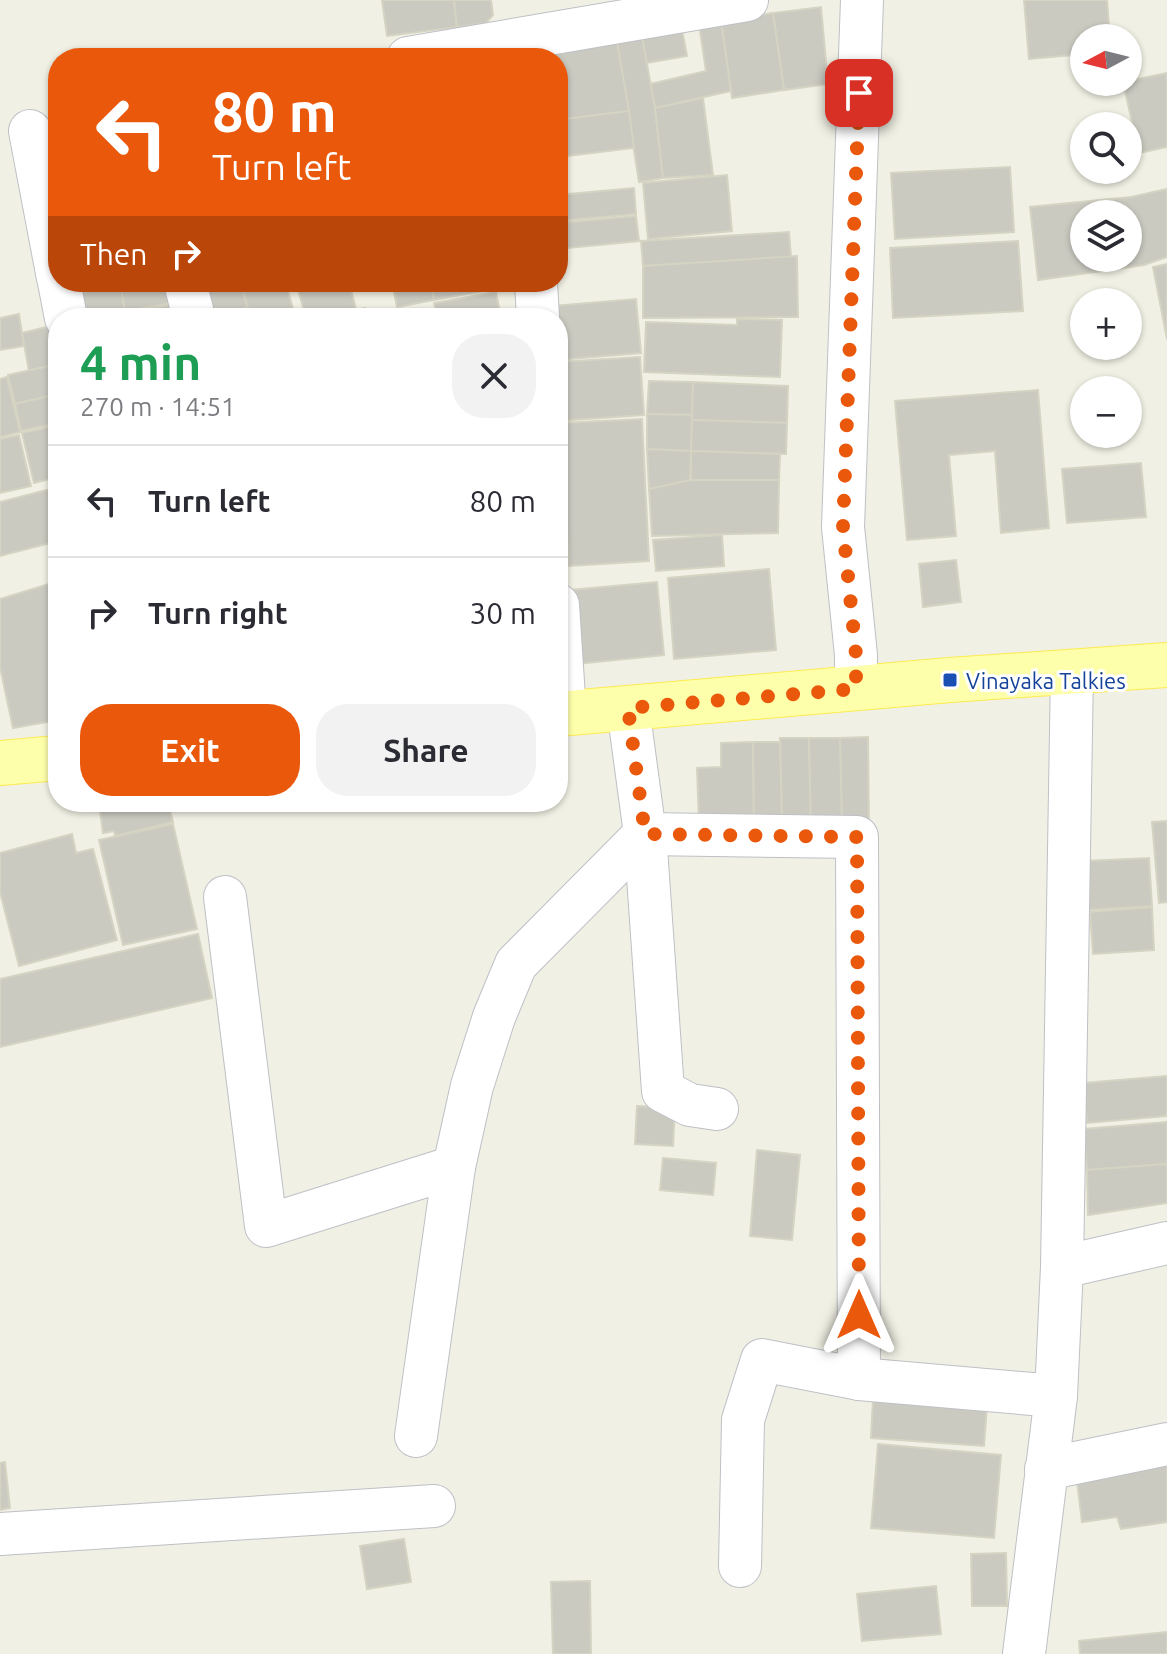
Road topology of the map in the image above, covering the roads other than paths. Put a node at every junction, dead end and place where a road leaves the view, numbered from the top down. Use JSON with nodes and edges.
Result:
{"nodes":[{"id":1,"x":747,"y":0,"type":"edge"},
{"id":2,"x":862,"y":0,"type":"edge"},
{"id":3,"x":518,"y":32,"type":"edge"},
{"id":4,"x":450,"y":48,"type":"edge"},
{"id":5,"x":29,"y":131,"type":"edge"},
{"id":6,"x":48,"y":229,"type":"edge"},
{"id":7,"x":1167,"y":665,"type":"edge"},
{"id":8,"x":1072,"y":672,"type":"junction"},
{"id":9,"x":856,"y":689,"type":"junction"},
{"id":10,"x":628,"y":708,"type":"junction"},
{"id":11,"x":568,"y":713,"type":"edge"},
{"id":12,"x":48,"y":759,"type":"edge"},
{"id":13,"x":0,"y":763,"type":"edge"},
{"id":14,"x":645,"y":834,"type":"junction"},
{"id":15,"x":225,"y":897,"type":"dead end"},
{"id":16,"x":717,"y":1109,"type":"dead end"},
{"id":17,"x":454,"y":1167,"type":"junction"},
{"id":18,"x":1167,"y":1243,"type":"edge"},
{"id":19,"x":1062,"y":1267,"type":"junction"},
{"id":20,"x":859,"y":1379,"type":"junction"},
{"id":21,"x":1056,"y":1396,"type":"junction"},
{"id":22,"x":416,"y":1436,"type":"dead end"},
{"id":23,"x":1167,"y":1444,"type":"edge"},
{"id":24,"x":1046,"y":1469,"type":"junction"},
{"id":25,"x":434,"y":1506,"type":"dead end"},
{"id":26,"x":0,"y":1534,"type":"edge"},
{"id":27,"x":740,"y":1566,"type":"dead end"},
{"id":28,"x":1024,"y":1654,"type":"edge"}],
"edges":[{"from":1,"to":3,"type":"street"},
{"from":2,"to":9,"type":"street"},
{"from":3,"to":4,"type":"street"},
{"from":5,"to":6,"type":"street"},
{"from":7,"to":8,"type":"main road"},
{"from":8,"to":9,"type":"main road"},
{"from":8,"to":19,"type":"street"},
{"from":9,"to":10,"type":"main road"},
{"from":10,"to":11,"type":"main road"},
{"from":10,"to":14,"type":"street"},
{"from":12,"to":13,"type":"main road"},
{"from":14,"to":16,"type":"street"},
{"from":14,"to":17,"type":"street"},
{"from":14,"to":20,"type":"street"},
{"from":15,"to":17,"type":"street"},
{"from":17,"to":22,"type":"street"},
{"from":18,"to":19,"type":"street"},
{"from":19,"to":21,"type":"street"},
{"from":20,"to":21,"type":"street"},
{"from":20,"to":27,"type":"street"},
{"from":21,"to":24,"type":"street"},
{"from":23,"to":24,"type":"street"},
{"from":24,"to":28,"type":"street"},
{"from":25,"to":26,"type":"street"}]}
